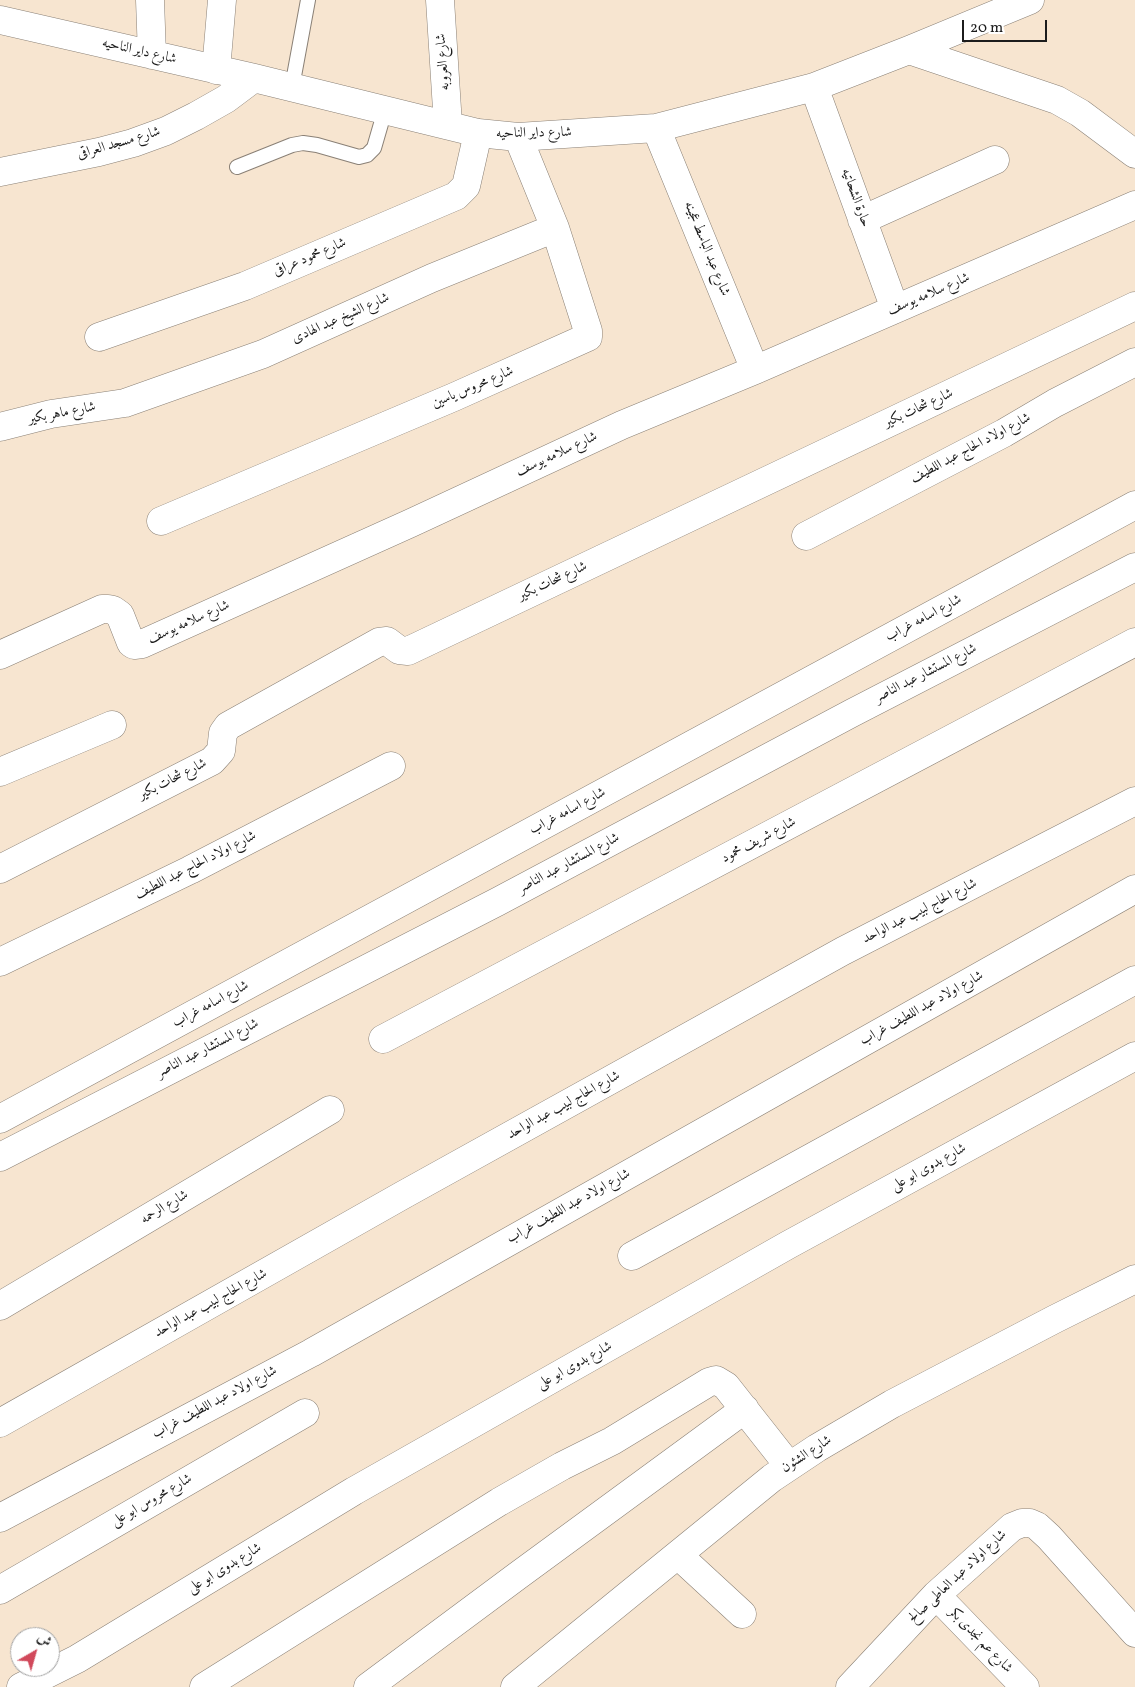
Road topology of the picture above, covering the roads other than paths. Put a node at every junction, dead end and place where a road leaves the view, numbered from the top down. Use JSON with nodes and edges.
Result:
{"nodes":[{"id":1,"x":150,"y":0,"type":"edge"},
{"id":2,"x":222,"y":0,"type":"edge"},
{"id":3,"x":308,"y":0,"type":"edge"},
{"id":4,"x":440,"y":0,"type":"edge"},
{"id":5,"x":1030,"y":0,"type":"edge"},
{"id":6,"x":13,"y":14,"type":"edge"},
{"id":7,"x":909,"y":50,"type":"junction"},
{"id":8,"x":152,"y":55,"type":"junction"},
{"id":9,"x":216,"y":70,"type":"junction"},
{"id":10,"x":254,"y":78,"type":"junction"},
{"id":11,"x":814,"y":87,"type":"junction"},
{"id":12,"x":292,"y":88,"type":"junction"},
{"id":13,"x":385,"y":110,"type":"junction"},
{"id":14,"x":448,"y":125,"type":"junction"},
{"id":15,"x":656,"y":128,"type":"junction"},
{"id":16,"x":478,"y":134,"type":"junction"},
{"id":17,"x":518,"y":137,"type":"junction"},
{"id":18,"x":1135,"y":154,"type":"edge"},
{"id":19,"x":995,"y":160,"type":"dead end"},
{"id":20,"x":237,"y":167,"type":"dead end"},
{"id":21,"x":0,"y":172,"type":"edge"},
{"id":22,"x":1135,"y":205,"type":"edge"},
{"id":23,"x":862,"y":220,"type":"junction"},
{"id":24,"x":555,"y":228,"type":"junction"},
{"id":25,"x":1135,"y":306,"type":"edge"},
{"id":26,"x":896,"y":309,"type":"junction"},
{"id":27,"x":99,"y":337,"type":"dead end"},
{"id":28,"x":1135,"y":362,"type":"edge"},
{"id":29,"x":755,"y":370,"type":"junction"},
{"id":30,"x":125,"y":403,"type":"joint"},
{"id":31,"x":0,"y":427,"type":"edge"},
{"id":32,"x":1135,"y":505,"type":"edge"},
{"id":33,"x":161,"y":521,"type":"dead end"},
{"id":34,"x":806,"y":536,"type":"dead end"},
{"id":35,"x":1135,"y":566,"type":"edge"},
{"id":36,"x":1135,"y":642,"type":"edge"},
{"id":37,"x":0,"y":655,"type":"edge"},
{"id":38,"x":112,"y":725,"type":"dead end"},
{"id":39,"x":391,"y":766,"type":"dead end"},
{"id":40,"x":0,"y":772,"type":"edge"},
{"id":41,"x":1135,"y":801,"type":"edge"},
{"id":42,"x":0,"y":869,"type":"edge"},
{"id":43,"x":1135,"y":889,"type":"edge"},
{"id":44,"x":0,"y":962,"type":"edge"},
{"id":45,"x":1135,"y":980,"type":"edge"},
{"id":46,"x":383,"y":1039,"type":"dead end"},
{"id":47,"x":1135,"y":1056,"type":"edge"},
{"id":48,"x":330,"y":1110,"type":"dead end"},
{"id":49,"x":0,"y":1119,"type":"edge"},
{"id":50,"x":0,"y":1157,"type":"edge"},
{"id":51,"x":632,"y":1256,"type":"dead end"},
{"id":52,"x":1135,"y":1279,"type":"edge"},
{"id":53,"x":0,"y":1306,"type":"edge"},
{"id":54,"x":745,"y":1409,"type":"junction"},
{"id":55,"x":305,"y":1413,"type":"dead end"},
{"id":56,"x":0,"y":1423,"type":"edge"},
{"id":57,"x":790,"y":1466,"type":"junction"},
{"id":58,"x":0,"y":1518,"type":"edge"},
{"id":59,"x":678,"y":1555,"type":"junction"},
{"id":60,"x":0,"y":1590,"type":"edge"},
{"id":61,"x":936,"y":1595,"type":"junction"},
{"id":62,"x":742,"y":1614,"type":"dead end"},
{"id":63,"x":1135,"y":1633,"type":"edge"},
{"id":64,"x":21,"y":1687,"type":"edge"},
{"id":65,"x":204,"y":1687,"type":"edge"},
{"id":66,"x":368,"y":1687,"type":"edge"},
{"id":67,"x":514,"y":1687,"type":"edge"},
{"id":68,"x":850,"y":1687,"type":"edge"},
{"id":69,"x":1025,"y":1687,"type":"edge"}],
"edges":[{"from":1,"to":8,"type":"street"},
{"from":2,"to":9,"type":"street"},
{"from":3,"to":12,"type":"lane"},
{"from":4,"to":14,"type":"street","name":"شارع العروبه"},
{"from":5,"to":7,"type":"street","name":"شارع داير الناحيه"},
{"from":6,"to":8,"type":"street","name":"شارع داير الناحيه"},
{"from":7,"to":11,"type":"street","name":"شارع داير الناحيه"},
{"from":7,"to":18,"type":"street"},
{"from":8,"to":9,"type":"street","name":"شارع داير الناحيه"},
{"from":9,"to":10,"type":"street","name":"شارع داير الناحيه"},
{"from":10,"to":12,"type":"street","name":"شارع داير الناحيه"},
{"from":10,"to":21,"type":"street","name":"شارع مسجد العراقى"},
{"from":11,"to":15,"type":"street","name":"شارع داير الناحيه"},
{"from":11,"to":23,"type":"street","name":"حارة الشحاتيه"},
{"from":12,"to":13,"type":"street","name":"شارع داير الناحيه"},
{"from":13,"to":14,"type":"street","name":"شارع داير الناحيه"},
{"from":13,"to":20,"type":"lane"},
{"from":14,"to":16,"type":"street","name":"شارع داير الناحيه"},
{"from":15,"to":17,"type":"street","name":"شارع داير الناحيه"},
{"from":15,"to":29,"type":"street","name":"شارع عبد الباسط عجينه"},
{"from":16,"to":17,"type":"street","name":"شارع داير الناحيه"},
{"from":16,"to":27,"type":"street","name":"شارع محمود عراقى"},
{"from":17,"to":24,"type":"street","name":"شارع محروس ياسين"},
{"from":19,"to":23,"type":"street"},
{"from":22,"to":26,"type":"street","name":"شارع سلامه يوسف"},
{"from":23,"to":26,"type":"street","name":"حارة الشحاتيه"},
{"from":24,"to":30,"type":"street","name":"شارع الشيخ عبد الهادى"},
{"from":24,"to":33,"type":"street","name":"شارع محروس ياسين"},
{"from":25,"to":42,"type":"street","name":"شارع شحات بكير"},
{"from":26,"to":29,"type":"street","name":"شارع سلامه يوسف"},
{"from":28,"to":34,"type":"street","name":"شارع اولاد الحاج عبد اللطيف"},
{"from":29,"to":37,"type":"street","name":"شارع سلامه يوسف"},
{"from":30,"to":31,"type":"street","name":"شارع ماهر بكير"},
{"from":32,"to":49,"type":"street","name":"شارع اسامه غراب"},
{"from":35,"to":50,"type":"street","name":"شارع المستشار عبد الناصر"},
{"from":36,"to":46,"type":"street","name":"شارع شريف محمود"},
{"from":38,"to":40,"type":"street"},
{"from":39,"to":44,"type":"street","name":"شارع اولاد الحاج عبد اللطيف"},
{"from":41,"to":56,"type":"street","name":"شارع الحاج لبيب عبد الواحد"},
{"from":43,"to":58,"type":"street","name":"شارع اولاد عبد اللطيف غراب"},
{"from":45,"to":51,"type":"street"},
{"from":47,"to":64,"type":"street","name":"شارع بدوى ابو على"},
{"from":48,"to":53,"type":"street","name":"شارع الرحمه"},
{"from":52,"to":57,"type":"street","name":"شارع الشئون"},
{"from":54,"to":57,"type":"street"},
{"from":54,"to":65,"type":"street"},
{"from":54,"to":66,"type":"street"},
{"from":55,"to":60,"type":"street","name":"شارع محروس ابو على"},
{"from":57,"to":59,"type":"street","name":"شارع الشئون"},
{"from":59,"to":62,"type":"street"},
{"from":59,"to":67,"type":"street","name":"شارع الشئون"},
{"from":61,"to":63,"type":"street","name":"شارع اولاد عبد العاطى صالح"},
{"from":61,"to":68,"type":"street","name":"شارع اولاد عبد العاطى صالح"},
{"from":61,"to":69,"type":"street","name":"شارع عم نجدى بكر"}]}
